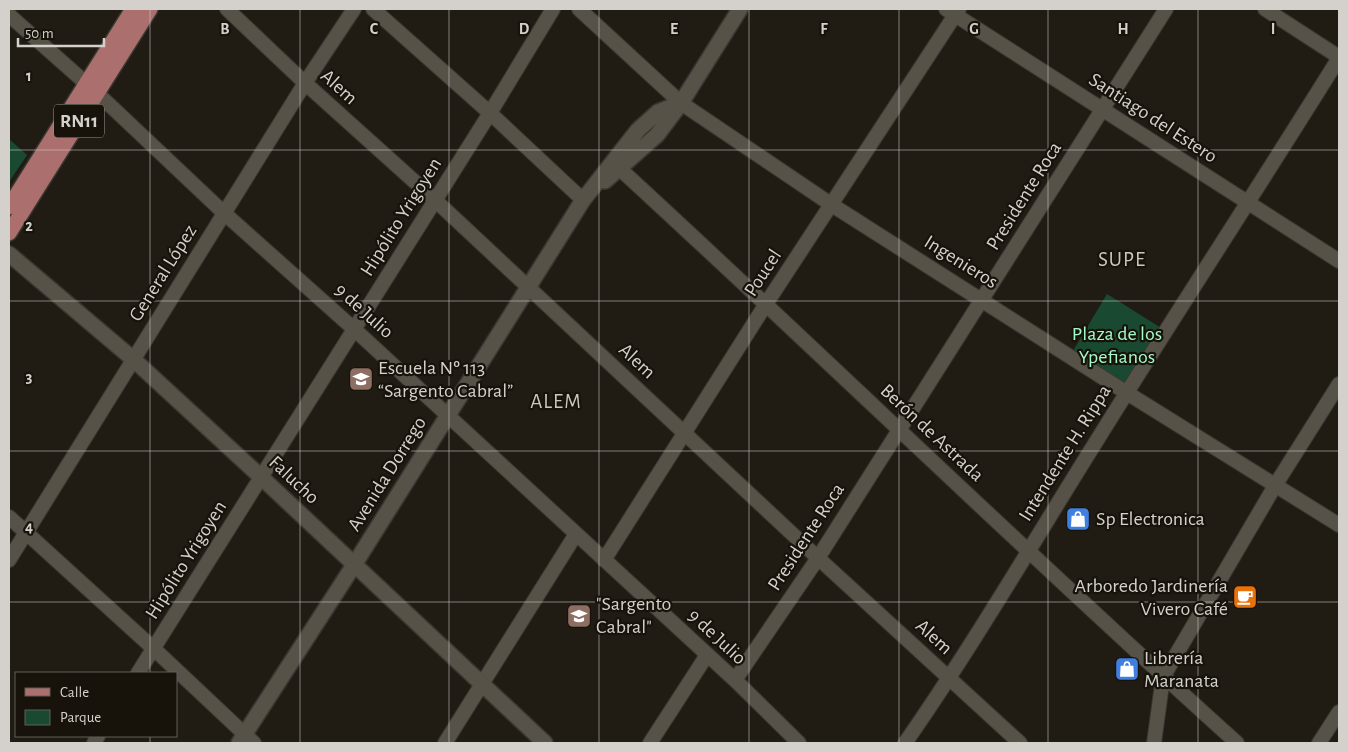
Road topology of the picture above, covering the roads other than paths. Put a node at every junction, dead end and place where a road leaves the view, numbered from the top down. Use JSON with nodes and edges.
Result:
{"nodes":[{"id":1,"x":133,"y":9,"type":"edge"},
{"id":2,"x":150,"y":9,"type":"edge"},
{"id":3,"x":227,"y":9,"type":"edge"},
{"id":4,"x":354,"y":9,"type":"edge"},
{"id":5,"x":373,"y":9,"type":"edge"},
{"id":6,"x":553,"y":9,"type":"edge"},
{"id":7,"x":580,"y":9,"type":"edge"},
{"id":8,"x":740,"y":9,"type":"edge"},
{"id":9,"x":1166,"y":9,"type":"edge"},
{"id":10,"x":1265,"y":9,"type":"edge"},
{"id":11,"x":953,"y":11,"type":"edge"},
{"id":12,"x":9,"y":15,"type":"edge"},
{"id":13,"x":1339,"y":57,"type":"edge"},
{"id":14,"x":305,"y":83,"type":"junction"},
{"id":15,"x":92,"y":88,"type":"junction"},
{"id":16,"x":681,"y":103,"type":"junction"},
{"id":17,"x":1102,"y":109,"type":"junction"},
{"id":18,"x":490,"y":113,"type":"junction"},
{"id":19,"x":627,"y":143,"type":"junction"},
{"id":20,"x":620,"y":169,"type":"junction"},
{"id":21,"x":436,"y":200,"type":"junction"},
{"id":22,"x":583,"y":200,"type":"junction"},
{"id":23,"x":1249,"y":203,"type":"junction"},
{"id":24,"x":832,"y":205,"type":"junction"},
{"id":25,"x":9,"y":207,"type":"edge"},
{"id":26,"x":224,"y":212,"type":"junction"},
{"id":27,"x":9,"y":233,"type":"edge"},
{"id":28,"x":9,"y":254,"type":"edge"},
{"id":29,"x":1339,"y":261,"type":"edge"},
{"id":30,"x":528,"y":288,"type":"junction"},
{"id":31,"x":982,"y":299,"type":"junction"},
{"id":32,"x":766,"y":304,"type":"junction"},
{"id":33,"x":354,"y":329,"type":"junction"},
{"id":34,"x":133,"y":359,"type":"junction"},
{"id":35,"x":1339,"y":384,"type":"edge"},
{"id":36,"x":1126,"y":393,"type":"junction"},
{"id":37,"x":448,"y":416,"type":"junction"},
{"id":38,"x":898,"y":430,"type":"junction"},
{"id":39,"x":684,"y":433,"type":"junction"},
{"id":40,"x":261,"y":477,"type":"junction"},
{"id":41,"x":1276,"y":484,"type":"junction"},
{"id":42,"x":9,"y":516,"type":"edge"},
{"id":43,"x":1339,"y":525,"type":"edge"},
{"id":44,"x":26,"y":533,"type":"junction"},
{"id":45,"x":576,"y":534,"type":"junction"},
{"id":46,"x":1028,"y":550,"type":"junction"},
{"id":47,"x":818,"y":558,"type":"junction"},
{"id":48,"x":9,"y":560,"type":"edge"},
{"id":49,"x":604,"y":560,"type":"junction"},
{"id":50,"x":354,"y":565,"type":"junction"},
{"id":51,"x":153,"y":648,"type":"junction"},
{"id":52,"x":707,"y":655,"type":"junction"},
{"id":53,"x":139,"y":672,"type":"edge"},
{"id":54,"x":177,"y":672,"type":"edge"},
{"id":55,"x":178,"y":673,"type":"edge"},
{"id":56,"x":1163,"y":677,"type":"junction"},
{"id":57,"x":950,"y":678,"type":"junction"},
{"id":58,"x":735,"y":680,"type":"junction"},
{"id":59,"x":482,"y":685,"type":"junction"},
{"id":60,"x":1339,"y":712,"type":"edge"},
{"id":61,"x":246,"y":740,"type":"edge"},
{"id":62,"x":793,"y":741,"type":"edge"},
{"id":63,"x":445,"y":743,"type":"edge"},
{"id":64,"x":545,"y":743,"type":"edge"},
{"id":65,"x":650,"y":743,"type":"edge"},
{"id":66,"x":905,"y":743,"type":"edge"},
{"id":67,"x":1020,"y":743,"type":"edge"},
{"id":68,"x":1154,"y":743,"type":"edge"},
{"id":69,"x":1237,"y":743,"type":"edge"},
{"id":70,"x":1319,"y":743,"type":"edge"}],
"edges":[{"from":1,"to":15,"type":"main road","number":"RN11"},
{"from":2,"to":15,"type":"main road","number":"RN11"},
{"from":3,"to":14,"type":"street","name":"Alem"},
{"from":4,"to":14,"type":"street","name":"General López"},
{"from":5,"to":18,"type":"street"},
{"from":6,"to":18,"type":"street","name":"Hipólito Yrigoyen"},
{"from":7,"to":16,"type":"street","name":"Ingenieros"},
{"from":8,"to":16,"type":"main road","name":"Avenida Dorrego"},
{"from":9,"to":17,"type":"street","name":"Presidente Roca"},
{"from":10,"to":13,"type":"street"},
{"from":11,"to":17,"type":"street","name":"Santiago del Estero"},
{"from":11,"to":24,"type":"street","name":"Poucel"},
{"from":12,"to":15,"type":"street","name":"9 de Julio"},
{"from":13,"to":23,"type":"street","name":"Intendente H. Rippa"},
{"from":14,"to":21,"type":"street","name":"Alem"},
{"from":14,"to":26,"type":"street","name":"General López"},
{"from":15,"to":25,"type":"main road","number":"RN11"},
{"from":15,"to":26,"type":"street","name":"9 de Julio"},
{"from":15,"to":27,"type":"main road","number":"RN11"},
{"from":16,"to":19,"type":"main road","name":"Avenida Dorrego"},
{"from":16,"to":20,"type":"main road","name":"Avenida Dorrego"},
{"from":16,"to":24,"type":"street","name":"Ingenieros"},
{"from":17,"to":23,"type":"street","name":"Santiago del Estero"},
{"from":17,"to":31,"type":"street","name":"Presidente Roca"},
{"from":18,"to":21,"type":"street","name":"Hipólito Yrigoyen"},
{"from":18,"to":22,"type":"street"},
{"from":19,"to":20,"type":"street"},
{"from":19,"to":22,"type":"main road","name":"Avenida Dorrego"},
{"from":20,"to":22,"type":"main road","name":"Avenida Dorrego"},
{"from":20,"to":32,"type":"street","name":"Berón de Astrada"},
{"from":21,"to":30,"type":"street","name":"Alem"},
{"from":21,"to":33,"type":"street","name":"Hipólito Yrigoyen"},
{"from":22,"to":30,"type":"main road","name":"Avenida Dorrego"},
{"from":23,"to":29,"type":"street","name":"Santiago del Estero"},
{"from":23,"to":36,"type":"street","name":"Intendente H. Rippa"},
{"from":24,"to":31,"type":"street","name":"Ingenieros"},
{"from":24,"to":32,"type":"street","name":"Poucel"},
{"from":26,"to":33,"type":"street","name":"9 de Julio"},
{"from":26,"to":34,"type":"street","name":"General López"},
{"from":28,"to":34,"type":"main road","name":"Falucho"},
{"from":30,"to":37,"type":"main road","name":"Avenida Dorrego"},
{"from":30,"to":39,"type":"street","name":"Alem"},
{"from":31,"to":36,"type":"street","name":"Ingenieros"},
{"from":31,"to":38,"type":"street","name":"Presidente Roca"},
{"from":32,"to":38,"type":"street","name":"Berón de Astrada"},
{"from":32,"to":39,"type":"street","name":"Poucel"},
{"from":33,"to":37,"type":"street","name":"9 de Julio"},
{"from":33,"to":40,"type":"street","name":"Hipólito Yrigoyen"},
{"from":34,"to":40,"type":"main road","name":"Falucho"},
{"from":34,"to":44,"type":"street","name":"General López"},
{"from":35,"to":41,"type":"street"},
{"from":36,"to":41,"type":"street","name":"Ingenieros"},
{"from":36,"to":46,"type":"street","name":"Intendente H. Rippa"},
{"from":37,"to":45,"type":"street","name":"9 de Julio"},
{"from":37,"to":50,"type":"main road","name":"Avenida Dorrego"},
{"from":38,"to":46,"type":"street","name":"Berón de Astrada"},
{"from":38,"to":47,"type":"street","name":"Presidente Roca"},
{"from":39,"to":47,"type":"street","name":"Alem"},
{"from":39,"to":49,"type":"street","name":"Poucel"},
{"from":40,"to":50,"type":"main road","name":"Falucho"},
{"from":40,"to":51,"type":"street","name":"Hipólito Yrigoyen"},
{"from":41,"to":43,"type":"street","name":"Ingenieros"},
{"from":41,"to":56,"type":"street"},
{"from":42,"to":44,"type":"street"},
{"from":44,"to":48,"type":"street","name":"General López"},
{"from":44,"to":51,"type":"street"},
{"from":45,"to":49,"type":"street","name":"9 de Julio"},
{"from":45,"to":59,"type":"street"},
{"from":46,"to":56,"type":"street","name":"Berón de Astrada"},
{"from":46,"to":57,"type":"street","name":"Intendente H. Rippa"},
{"from":47,"to":57,"type":"street","name":"Alem"},
{"from":47,"to":58,"type":"street","name":"Presidente Roca"},
{"from":49,"to":52,"type":"street","name":"9 de Julio"},
{"from":50,"to":59,"type":"main road","name":"Falucho"},
{"from":50,"to":61,"type":"main road","name":"Avenida Dorrego"},
{"from":51,"to":53,"type":"street","name":"Hipólito Yrigoyen"},
{"from":51,"to":54,"type":"street"},
{"from":52,"to":58,"type":"street","name":"9 de Julio"},
{"from":52,"to":65,"type":"street"},
{"from":55,"to":61,"type":"street"},
{"from":56,"to":68,"type":"street"},
{"from":56,"to":69,"type":"street","name":"Berón de Astrada"},
{"from":57,"to":66,"type":"street","name":"Intendente H. Rippa"},
{"from":57,"to":67,"type":"street","name":"Alem"},
{"from":58,"to":62,"type":"street","name":"9 de Julio"},
{"from":59,"to":63,"type":"street"},
{"from":59,"to":64,"type":"main road","name":"Falucho"},
{"from":60,"to":70,"type":"street"}]}
